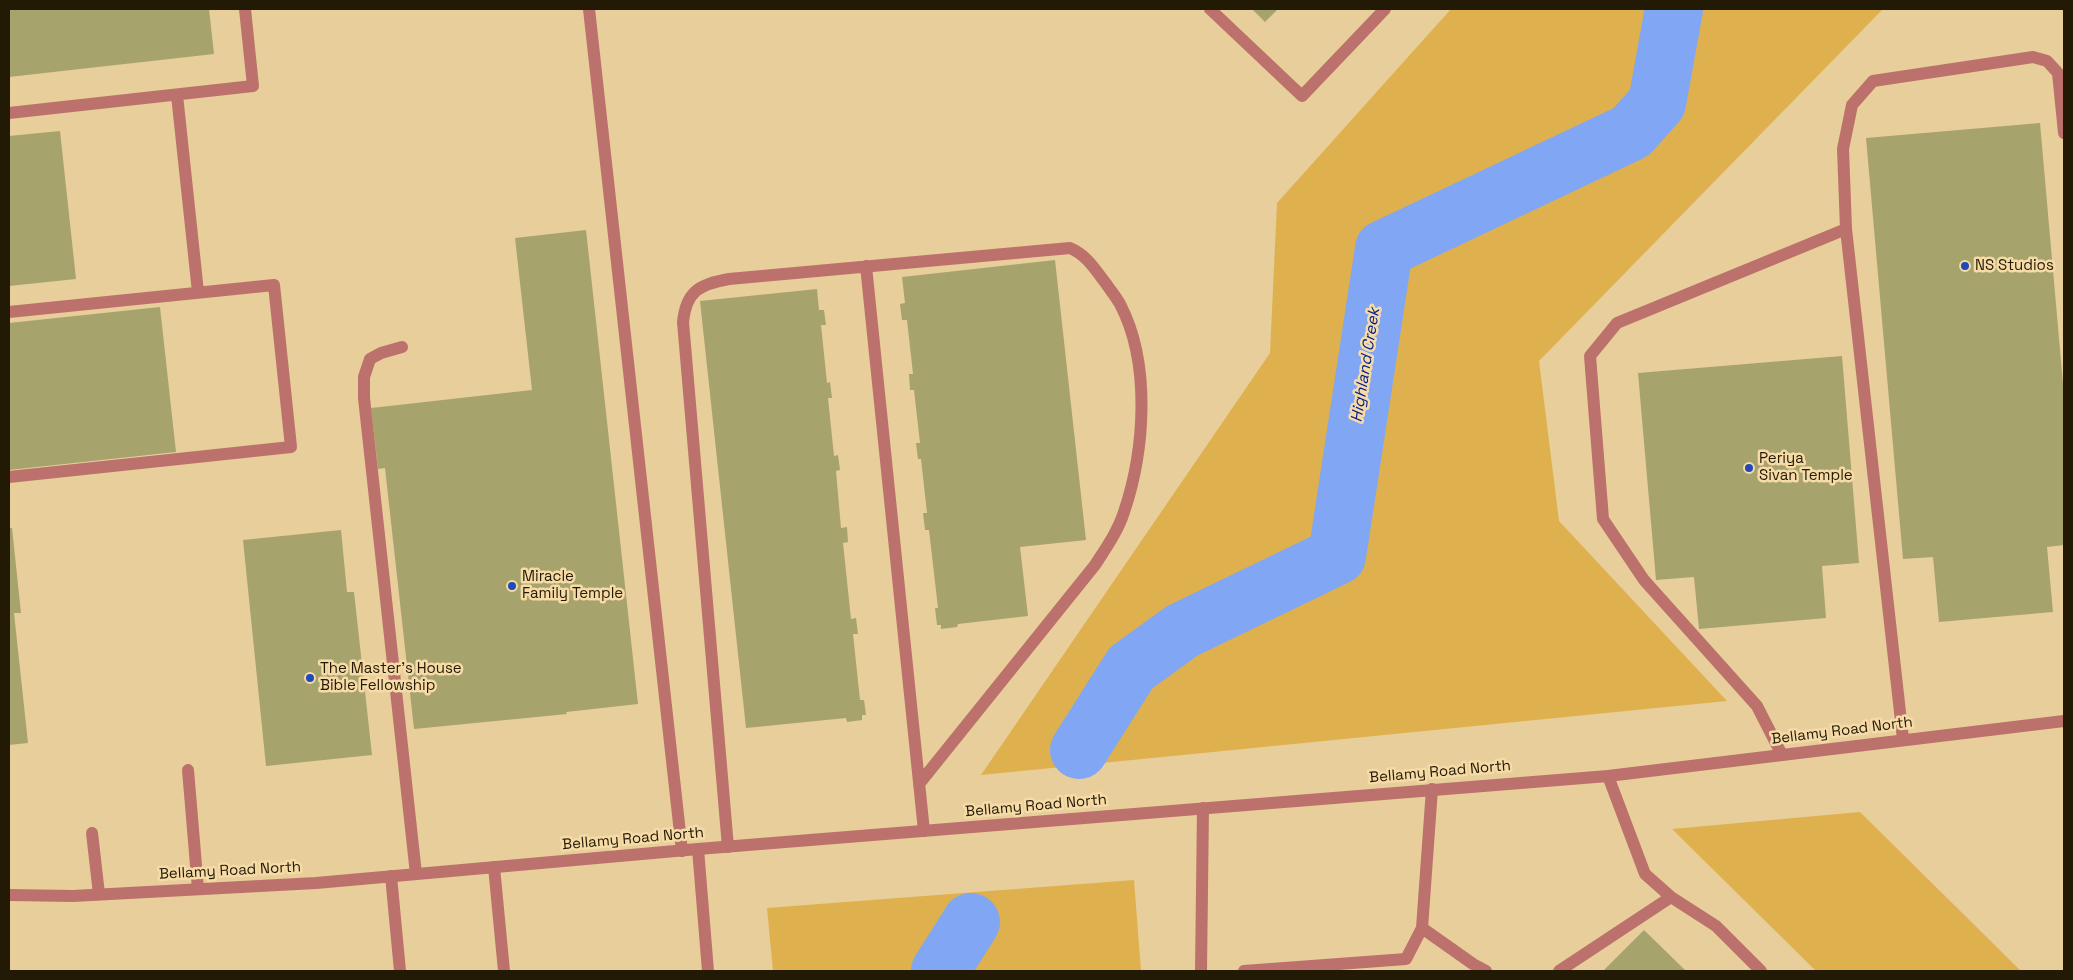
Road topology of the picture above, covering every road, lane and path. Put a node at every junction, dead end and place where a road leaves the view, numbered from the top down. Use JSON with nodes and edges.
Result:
{"nodes":[{"id":1,"x":245,"y":9,"type":"edge"},
{"id":2,"x":589,"y":9,"type":"edge"},
{"id":3,"x":1210,"y":9,"type":"edge"},
{"id":4,"x":1385,"y":9,"type":"edge"},
{"id":5,"x":177,"y":95,"type":"junction"},
{"id":6,"x":9,"y":113,"type":"edge"},
{"id":7,"x":2064,"y":133,"type":"edge"},
{"id":8,"x":1846,"y":229,"type":"junction"},
{"id":9,"x":866,"y":266,"type":"junction"},
{"id":10,"x":198,"y":292,"type":"junction"},
{"id":11,"x":9,"y":312,"type":"edge"},
{"id":12,"x":402,"y":347,"type":"dead end"},
{"id":13,"x":9,"y":477,"type":"edge"},
{"id":14,"x":2064,"y":721,"type":"edge"},
{"id":15,"x":1903,"y":739,"type":"junction"},
{"id":16,"x":1782,"y":755,"type":"junction"},
{"id":17,"x":188,"y":770,"type":"dead end"},
{"id":18,"x":1608,"y":776,"type":"junction"},
{"id":19,"x":919,"y":784,"type":"junction"},
{"id":20,"x":1432,"y":789,"type":"junction"},
{"id":21,"x":1204,"y":808,"type":"junction"},
{"id":22,"x":924,"y":831,"type":"junction"},
{"id":23,"x":92,"y":833,"type":"dead end"},
{"id":24,"x":728,"y":847,"type":"junction"},
{"id":25,"x":698,"y":850,"type":"junction"},
{"id":26,"x":682,"y":851,"type":"junction"},
{"id":27,"x":494,"y":867,"type":"junction"},
{"id":28,"x":416,"y":874,"type":"junction"},
{"id":29,"x":391,"y":876,"type":"junction"},
{"id":30,"x":198,"y":889,"type":"junction"},
{"id":31,"x":99,"y":894,"type":"junction"},
{"id":32,"x":9,"y":895,"type":"edge"},
{"id":33,"x":1671,"y":897,"type":"junction"},
{"id":34,"x":1422,"y":928,"type":"junction"},
{"id":35,"x":1406,"y":965,"type":"edge"},
{"id":36,"x":1473,"y":968,"type":"edge"},
{"id":37,"x":400,"y":971,"type":"edge"},
{"id":38,"x":504,"y":971,"type":"edge"},
{"id":39,"x":708,"y":971,"type":"edge"},
{"id":40,"x":1201,"y":971,"type":"edge"},
{"id":41,"x":1244,"y":971,"type":"edge"},
{"id":42,"x":1486,"y":971,"type":"edge"},
{"id":43,"x":1559,"y":971,"type":"edge"},
{"id":44,"x":1761,"y":971,"type":"edge"}],
"edges":[{"from":1,"to":5,"type":"street"},
{"from":2,"to":26,"type":"street"},
{"from":3,"to":4,"type":"street"},
{"from":5,"to":6,"type":"street"},
{"from":5,"to":10,"type":"street"},
{"from":7,"to":8,"type":"street"},
{"from":8,"to":15,"type":"street"},
{"from":8,"to":16,"type":"street"},
{"from":9,"to":19,"type":"street"},
{"from":9,"to":19,"type":"street"},
{"from":9,"to":24,"type":"street"},
{"from":10,"to":11,"type":"street"},
{"from":10,"to":13,"type":"street"},
{"from":12,"to":28,"type":"street"},
{"from":14,"to":15,"type":"street","name":"Bellamy Road North"},
{"from":15,"to":16,"type":"street","name":"Bellamy Road North"},
{"from":16,"to":18,"type":"street","name":"Bellamy Road North"},
{"from":17,"to":30,"type":"street"},
{"from":18,"to":20,"type":"street","name":"Bellamy Road North"},
{"from":18,"to":33,"type":"street"},
{"from":19,"to":22,"type":"street"},
{"from":20,"to":21,"type":"street","name":"Bellamy Road North"},
{"from":20,"to":34,"type":"street"},
{"from":21,"to":22,"type":"street","name":"Bellamy Road North"},
{"from":21,"to":40,"type":"street"},
{"from":22,"to":24,"type":"street","name":"Bellamy Road North"},
{"from":23,"to":31,"type":"street"},
{"from":24,"to":25,"type":"street","name":"Bellamy Road North"},
{"from":25,"to":26,"type":"street","name":"Bellamy Road North"},
{"from":25,"to":39,"type":"street"},
{"from":26,"to":27,"type":"street","name":"Bellamy Road North"},
{"from":27,"to":28,"type":"street","name":"Bellamy Road North"},
{"from":27,"to":38,"type":"street"},
{"from":28,"to":29,"type":"street","name":"Bellamy Road North"},
{"from":29,"to":30,"type":"street","name":"Bellamy Road North"},
{"from":29,"to":37,"type":"street"},
{"from":30,"to":31,"type":"street","name":"Bellamy Road North"},
{"from":31,"to":32,"type":"street","name":"Bellamy Road North"},
{"from":33,"to":43,"type":"street"},
{"from":33,"to":44,"type":"street"},
{"from":34,"to":35,"type":"street"},
{"from":34,"to":36,"type":"street"},
{"from":35,"to":41,"type":"street"},
{"from":36,"to":42,"type":"street"}]}
